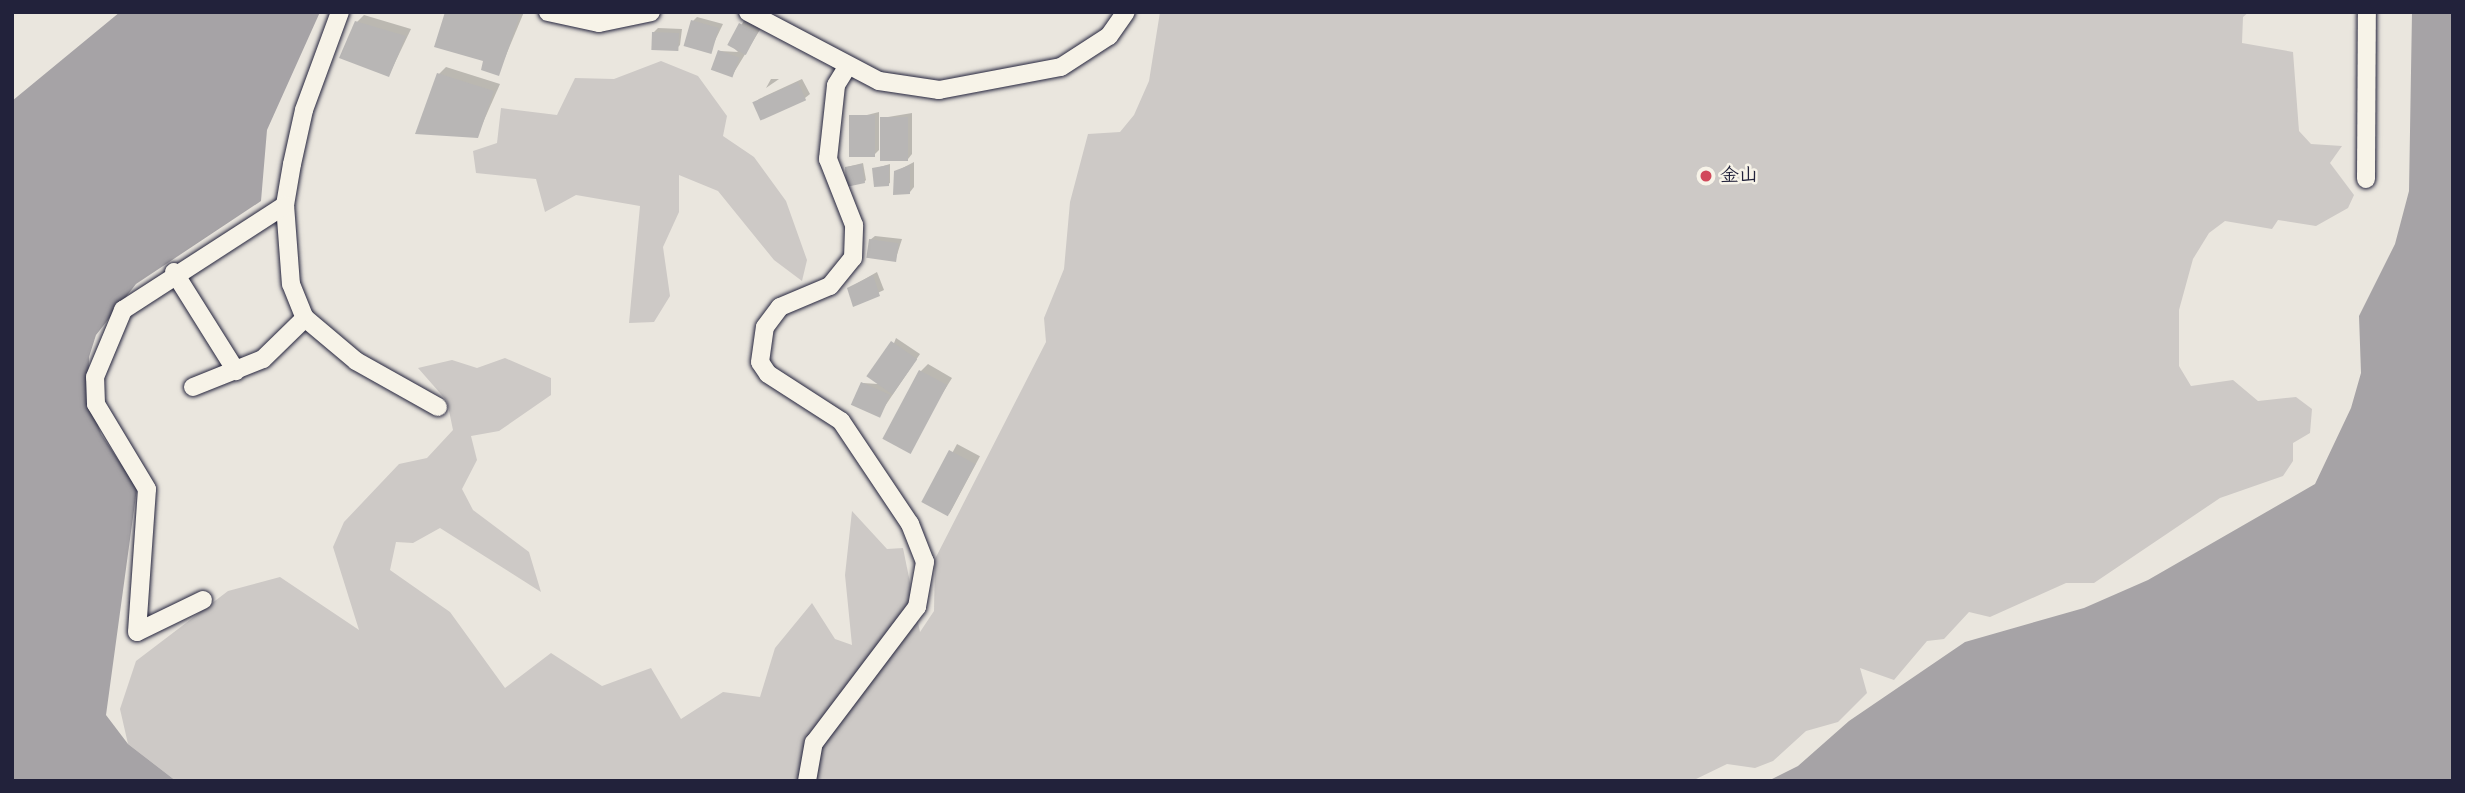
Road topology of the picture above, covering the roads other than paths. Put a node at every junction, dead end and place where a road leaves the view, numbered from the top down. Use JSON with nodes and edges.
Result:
{"nodes":[{"id":1,"x":341,"y":12,"type":"edge"},
{"id":2,"x":548,"y":12,"type":"edge"},
{"id":3,"x":652,"y":12,"type":"edge"},
{"id":4,"x":748,"y":12,"type":"edge"},
{"id":5,"x":1126,"y":12,"type":"edge"},
{"id":6,"x":2367,"y":12,"type":"edge"},
{"id":7,"x":848,"y":66,"type":"junction"},
{"id":8,"x":2366,"y":179,"type":"dead end"},
{"id":9,"x":285,"y":205,"type":"junction"},
{"id":10,"x":174,"y":272,"type":"junction"},
{"id":11,"x":305,"y":317,"type":"junction"},
{"id":12,"x":236,"y":371,"type":"junction"},
{"id":13,"x":193,"y":387,"type":"dead end"},
{"id":14,"x":438,"y":407,"type":"dead end"},
{"id":15,"x":203,"y":600,"type":"dead end"},
{"id":16,"x":807,"y":781,"type":"edge"}],
"edges":[{"from":1,"to":9,"type":"street"},
{"from":2,"to":3,"type":"street"},
{"from":4,"to":7,"type":"street"},
{"from":5,"to":7,"type":"street"},
{"from":6,"to":8,"type":"street"},
{"from":7,"to":16,"type":"street"},
{"from":9,"to":10,"type":"street"},
{"from":9,"to":11,"type":"street"},
{"from":10,"to":12,"type":"street"},
{"from":10,"to":15,"type":"street"},
{"from":11,"to":12,"type":"street"},
{"from":11,"to":14,"type":"street"},
{"from":12,"to":13,"type":"street"}]}
